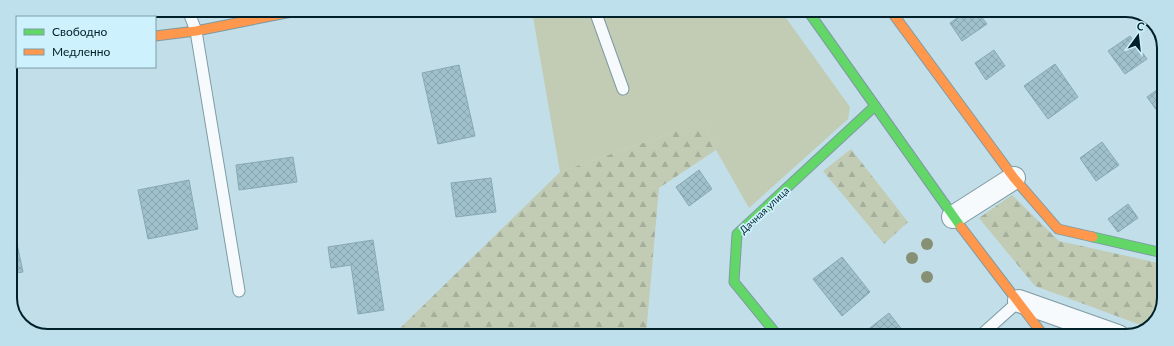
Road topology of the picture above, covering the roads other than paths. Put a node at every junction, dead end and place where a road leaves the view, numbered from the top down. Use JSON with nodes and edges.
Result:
{"nodes":[{"id":1,"x":191,"y":17,"type":"edge"},
{"id":2,"x":267,"y":17,"type":"edge"},
{"id":3,"x":597,"y":17,"type":"edge"},
{"id":4,"x":812,"y":17,"type":"edge"},
{"id":5,"x":895,"y":17,"type":"edge"},
{"id":6,"x":196,"y":31,"type":"junction"},
{"id":7,"x":156,"y":36,"type":"edge"},
{"id":8,"x":624,"y":90,"type":"dead end"},
{"id":9,"x":875,"y":106,"type":"junction"},
{"id":10,"x":1014,"y":178,"type":"junction"},
{"id":11,"x":953,"y":216,"type":"junction"},
{"id":12,"x":1157,"y":252,"type":"edge"},
{"id":13,"x":239,"y":291,"type":"dead end"},
{"id":14,"x":1019,"y":301,"type":"junction"},
{"id":15,"x":772,"y":329,"type":"edge"},
{"id":16,"x":988,"y":329,"type":"edge"},
{"id":17,"x":1039,"y":329,"type":"edge"},
{"id":18,"x":1098,"y":329,"type":"edge"}],
"edges":[{"from":1,"to":6,"type":"lane"},
{"from":2,"to":6,"type":"street"},
{"from":3,"to":8,"type":"lane"},
{"from":4,"to":9,"type":"street"},
{"from":5,"to":10,"type":"street"},
{"from":6,"to":7,"type":"street"},
{"from":6,"to":13,"type":"lane"},
{"from":9,"to":11,"type":"street"},
{"from":9,"to":15,"type":"street","name":"Дачная улица"},
{"from":10,"to":11,"type":"street"},
{"from":10,"to":12,"type":"street"},
{"from":11,"to":14,"type":"street"},
{"from":14,"to":16,"type":"lane"},
{"from":14,"to":17,"type":"street"},
{"from":14,"to":18,"type":"street"}]}
